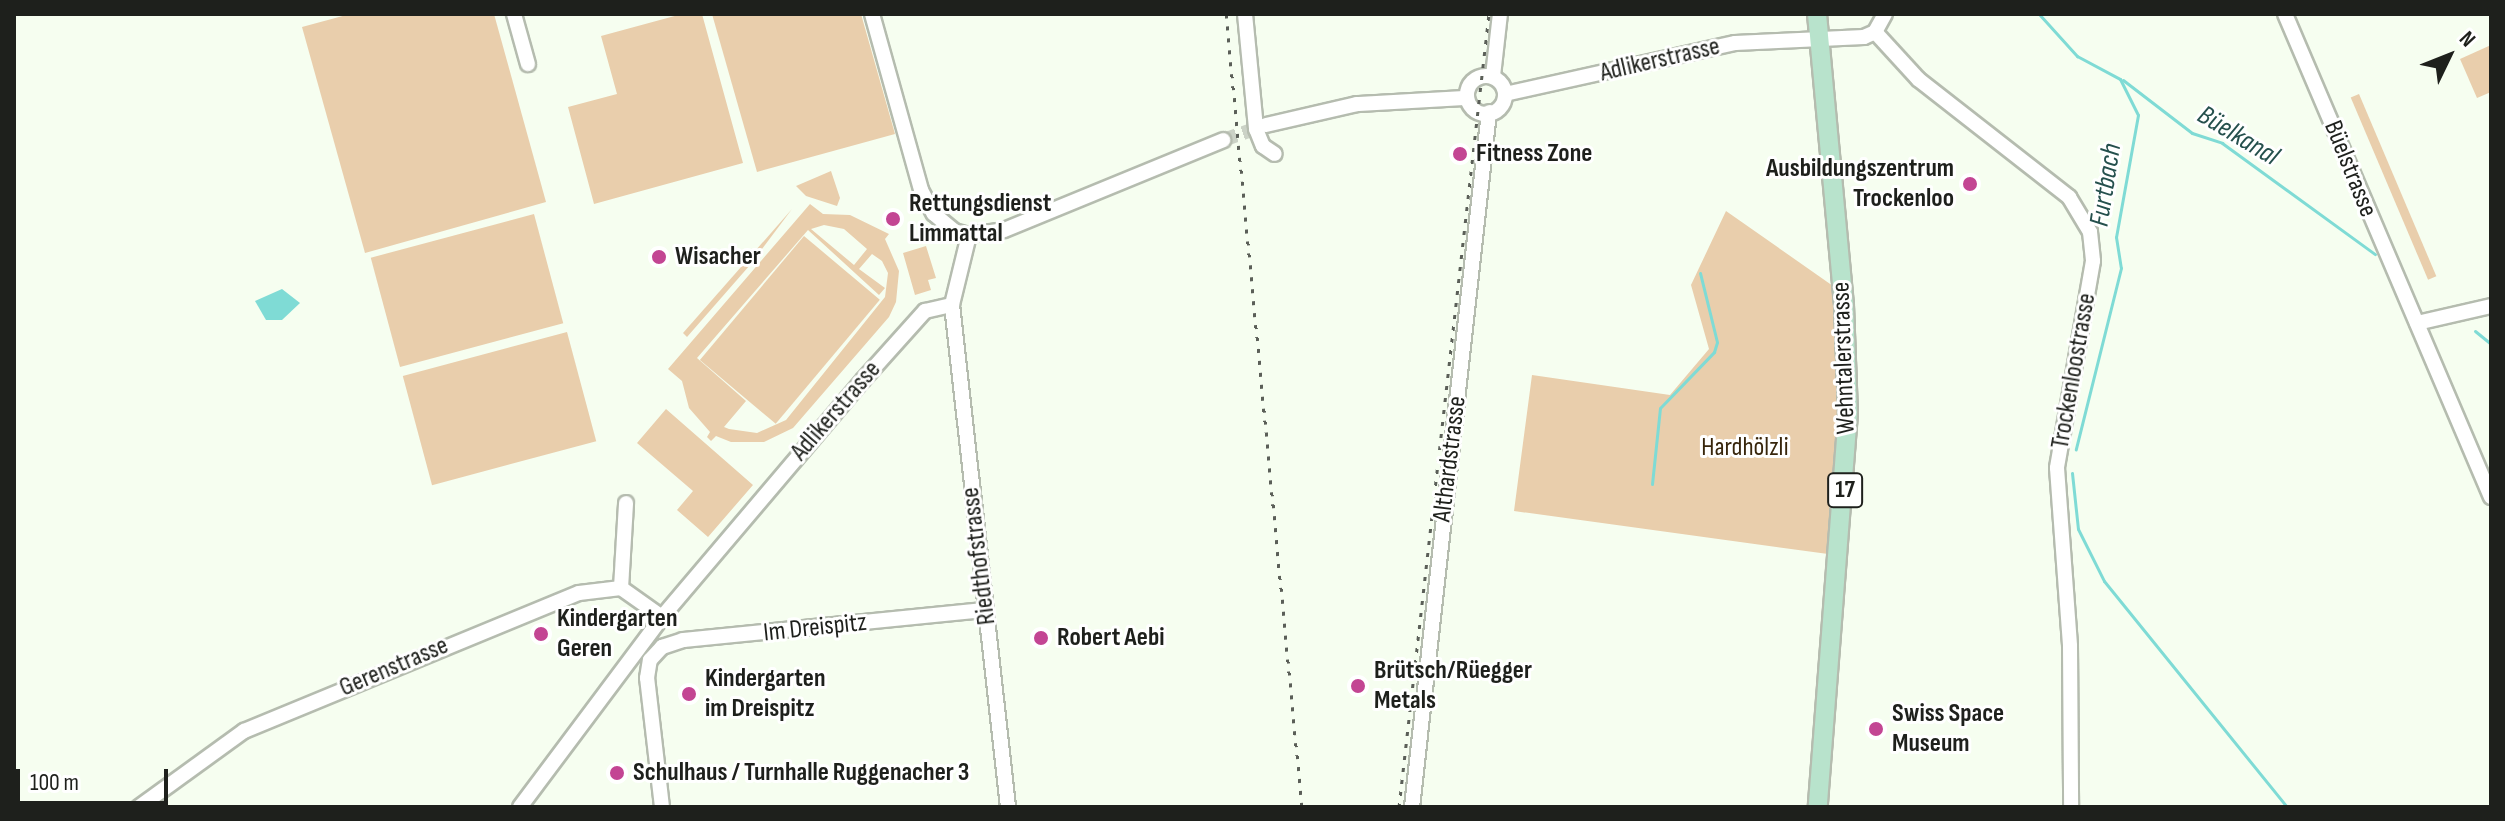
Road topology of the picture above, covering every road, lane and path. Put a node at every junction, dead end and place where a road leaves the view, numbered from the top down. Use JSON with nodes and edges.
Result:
{"nodes":[{"id":1,"x":514,"y":14,"type":"edge"},
{"id":2,"x":872,"y":14,"type":"edge"},
{"id":3,"x":1245,"y":14,"type":"edge"},
{"id":4,"x":1500,"y":14,"type":"edge"},
{"id":5,"x":1817,"y":14,"type":"edge"},
{"id":6,"x":1885,"y":14,"type":"edge"},
{"id":7,"x":2285,"y":14,"type":"edge"},
{"id":8,"x":1875,"y":32,"type":"junction"},
{"id":9,"x":1816,"y":37,"type":"junction"},
{"id":10,"x":528,"y":64,"type":"dead end"},
{"id":11,"x":1493,"y":76,"type":"junction"},
{"id":12,"x":1505,"y":94,"type":"junction"},
{"id":13,"x":1466,"y":98,"type":"junction"},
{"id":14,"x":1489,"y":112,"type":"junction"},
{"id":15,"x":1266,"y":125,"type":"tunnel mouth"},
{"id":16,"x":1223,"y":140,"type":"tunnel mouth"},
{"id":17,"x":1275,"y":154,"type":"dead end"},
{"id":18,"x":969,"y":235,"type":"junction"},
{"id":19,"x":952,"y":305,"type":"junction"},
{"id":20,"x":2491,"y":306,"type":"edge"},
{"id":21,"x":2417,"y":323,"type":"junction"},
{"id":22,"x":2491,"y":497,"type":"edge"},
{"id":23,"x":626,"y":503,"type":"dead end"},
{"id":24,"x":621,"y":588,"type":"junction"},
{"id":25,"x":985,"y":610,"type":"junction"},
{"id":26,"x":662,"y":617,"type":"junction"},
{"id":27,"x":139,"y":807,"type":"edge"},
{"id":28,"x":520,"y":807,"type":"edge"},
{"id":29,"x":662,"y":807,"type":"edge"},
{"id":30,"x":1007,"y":807,"type":"edge"},
{"id":31,"x":1412,"y":807,"type":"edge"},
{"id":32,"x":1818,"y":807,"type":"edge"},
{"id":33,"x":2071,"y":807,"type":"edge"}],
"edges":[{"from":1,"to":10,"type":"street"},
{"from":2,"to":18,"type":"street"},
{"from":3,"to":17,"type":"street"},
{"from":4,"to":11,"type":"street"},
{"from":5,"to":9,"type":"main road","number":"17"},
{"from":6,"to":8,"type":"street"},
{"from":7,"to":21,"type":"street","name":"Büelstrasse"},
{"from":8,"to":9,"type":"street"},
{"from":8,"to":33,"type":"street","name":"Trockenloostrasse"},
{"from":9,"to":12,"type":"street","name":"Adlikerstrasse"},
{"from":9,"to":32,"type":"main road","name":"Wehntalerstrasse","number":"17"},
{"from":11,"to":12,"type":"street"},
{"from":11,"to":13,"type":"street"},
{"from":12,"to":14,"type":"street"},
{"from":13,"to":14,"type":"street"},
{"from":13,"to":15,"type":"street"},
{"from":14,"to":31,"type":"street","name":"Althardstrasse"},
{"from":16,"to":18,"type":"street"},
{"from":18,"to":19,"type":"street"},
{"from":19,"to":25,"type":"street","name":"Riedthofstrasse"},
{"from":19,"to":26,"type":"street","name":"Adlikerstrasse"},
{"from":20,"to":21,"type":"street"},
{"from":21,"to":22,"type":"street","name":"Büelstrasse"},
{"from":23,"to":24,"type":"street"},
{"from":24,"to":26,"type":"street"},
{"from":24,"to":27,"type":"street","name":"Gerenstrasse"},
{"from":25,"to":29,"type":"street","name":"Im Dreispitz"},
{"from":25,"to":30,"type":"street","name":"Riedthofstrasse"},
{"from":26,"to":28,"type":"street","name":"Adlikerstrasse"}]}
